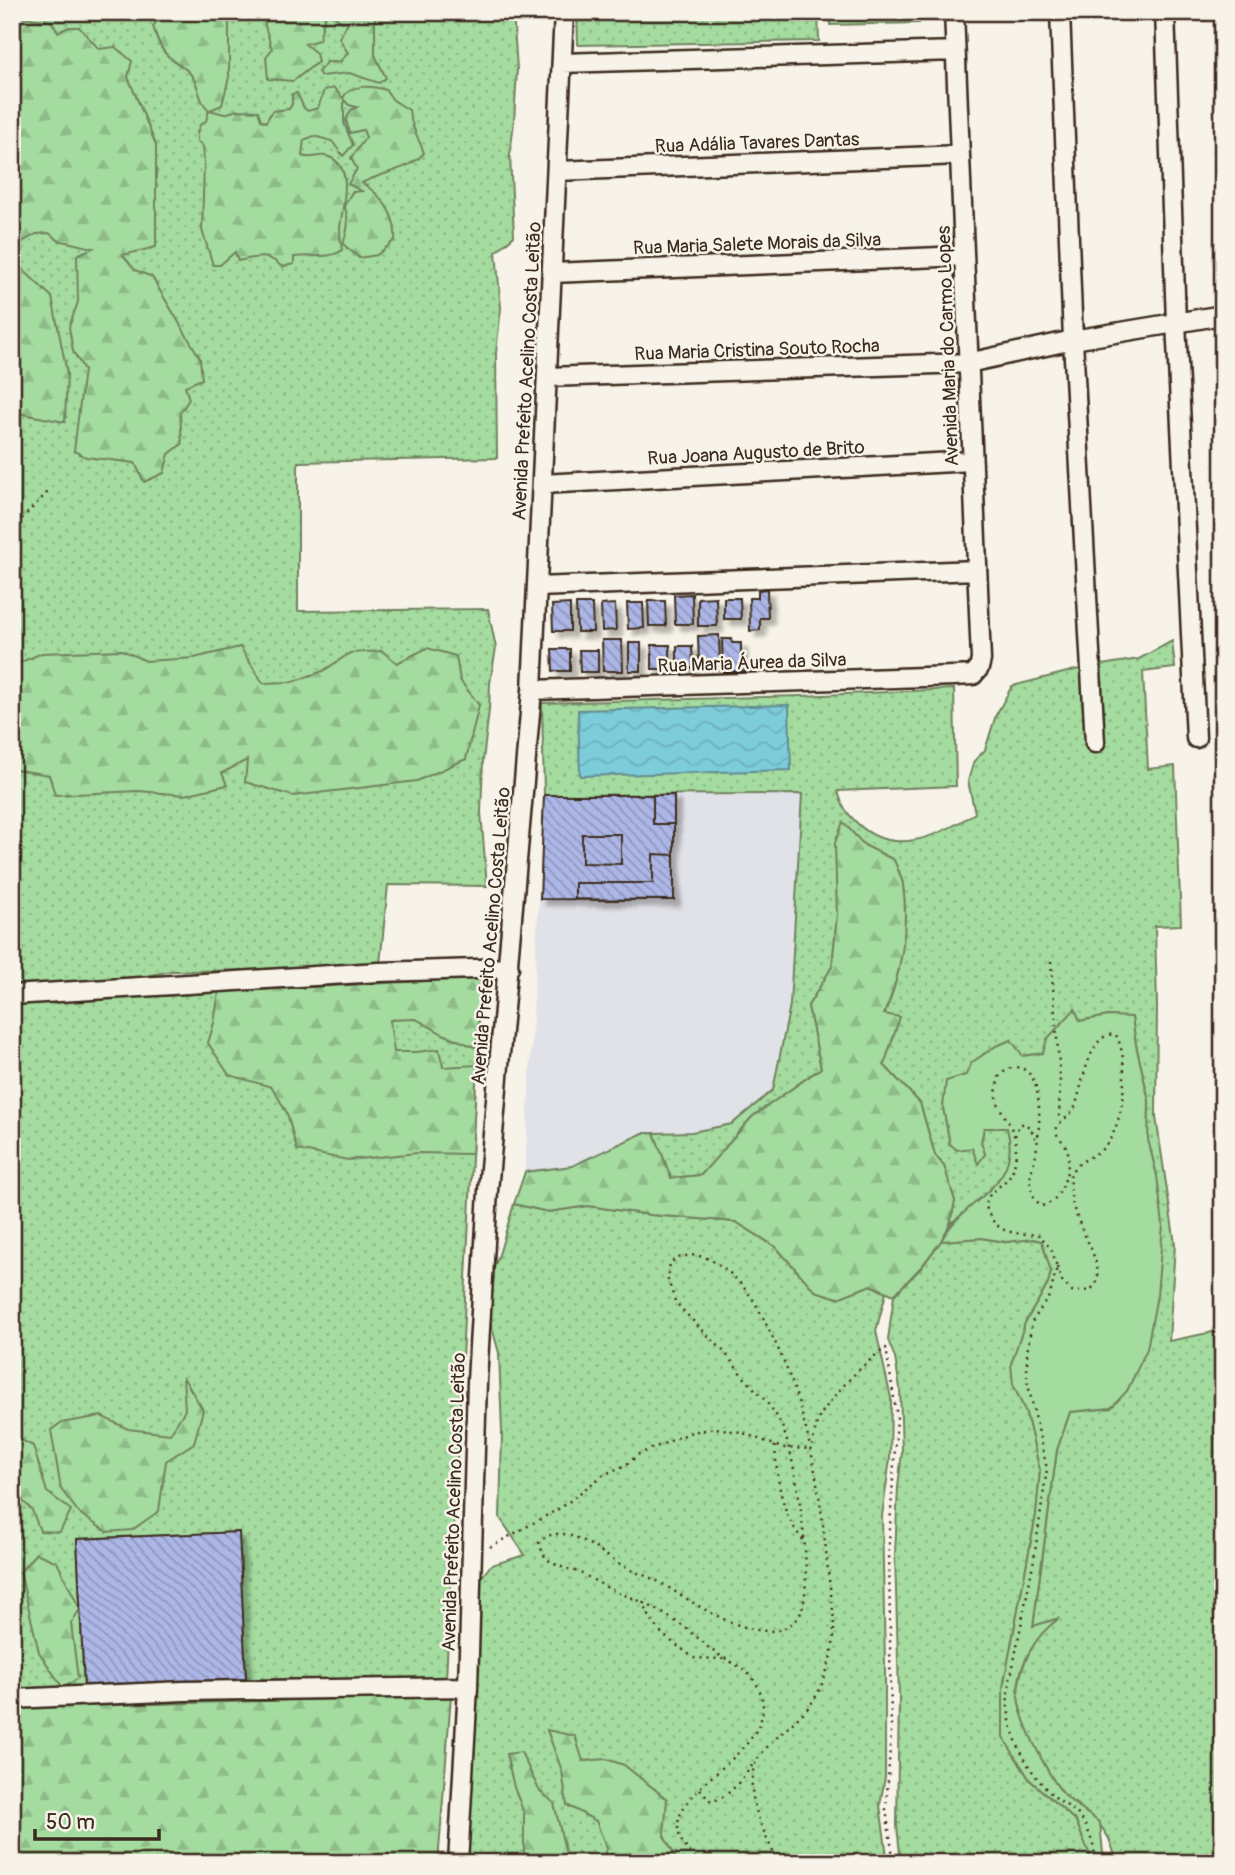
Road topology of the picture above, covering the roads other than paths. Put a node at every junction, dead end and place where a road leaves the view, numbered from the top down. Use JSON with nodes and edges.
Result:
{"nodes":[{"id":1,"x":565,"y":12,"type":"edge"},
{"id":2,"x":954,"y":12,"type":"edge"},
{"id":3,"x":1060,"y":12,"type":"edge"},
{"id":4,"x":1165,"y":12,"type":"edge"},
{"id":5,"x":956,"y":51,"type":"junction"},
{"id":6,"x":562,"y":63,"type":"junction"},
{"id":7,"x":960,"y":155,"type":"junction"},
{"id":8,"x":557,"y":171,"type":"junction"},
{"id":9,"x":964,"y":256,"type":"junction"},
{"id":10,"x":552,"y":273,"type":"junction"},
{"id":11,"x":1223,"y":315,"type":"edge"},
{"id":12,"x":1176,"y":322,"type":"junction"},
{"id":13,"x":1073,"y":340,"type":"junction"},
{"id":14,"x":968,"y":363,"type":"junction"},
{"id":15,"x":547,"y":377,"type":"junction"},
{"id":16,"x":972,"y":461,"type":"junction"},
{"id":17,"x":542,"y":484,"type":"junction"},
{"id":18,"x":977,"y":570,"type":"junction"},
{"id":19,"x":537,"y":587,"type":"junction"},
{"id":20,"x":973,"y":675,"type":"joint"},
{"id":21,"x":532,"y":690,"type":"junction"},
{"id":22,"x":1196,"y":738,"type":"dead end"},
{"id":23,"x":1095,"y":743,"type":"dead end"},
{"id":24,"x":509,"y":968,"type":"junction"},
{"id":25,"x":12,"y":995,"type":"edge"},
{"id":26,"x":468,"y":1687,"type":"junction"},
{"id":27,"x":12,"y":1699,"type":"edge"},
{"id":28,"x":458,"y":1863,"type":"edge"}],
"edges":[{"from":1,"to":6,"type":"street","name":"Avenida Prefeito Acelino Costa Leitão"},
{"from":2,"to":5,"type":"street","name":"Avenida Maria do Carmo Lopes"},
{"from":3,"to":13,"type":"street"},
{"from":4,"to":12,"type":"street"},
{"from":5,"to":6,"type":"street"},
{"from":5,"to":7,"type":"street","name":"Avenida Maria do Carmo Lopes"},
{"from":6,"to":8,"type":"street","name":"Avenida Prefeito Acelino Costa Leitão"},
{"from":7,"to":8,"type":"street","name":"Rua Adália Tavares Dantas"},
{"from":7,"to":9,"type":"street","name":"Avenida Maria do Carmo Lopes"},
{"from":8,"to":10,"type":"street","name":"Avenida Prefeito Acelino Costa Leitão"},
{"from":9,"to":10,"type":"street","name":"Rua Maria Salete Morais da Silva"},
{"from":9,"to":14,"type":"street","name":"Avenida Maria do Carmo Lopes"},
{"from":10,"to":15,"type":"street","name":"Avenida Prefeito Acelino Costa Leitão"},
{"from":11,"to":12,"type":"street","name":"Rua Maria Cristina Souto Rocha"},
{"from":12,"to":13,"type":"street","name":"Rua Maria Cristina Souto Rocha"},
{"from":12,"to":22,"type":"street"},
{"from":13,"to":14,"type":"street","name":"Rua Maria Cristina Souto Rocha"},
{"from":13,"to":23,"type":"street"},
{"from":14,"to":15,"type":"street","name":"Rua Maria Cristina Souto Rocha"},
{"from":14,"to":16,"type":"street","name":"Avenida Maria do Carmo Lopes"},
{"from":15,"to":17,"type":"street","name":"Avenida Prefeito Acelino Costa Leitão"},
{"from":16,"to":17,"type":"street","name":"Rua Joana Augusto de Brito"},
{"from":16,"to":18,"type":"street","name":"Avenida Maria do Carmo Lopes"},
{"from":17,"to":19,"type":"street","name":"Avenida Prefeito Acelino Costa Leitão"},
{"from":18,"to":19,"type":"street"},
{"from":18,"to":20,"type":"street","name":"Avenida Maria do Carmo Lopes"},
{"from":19,"to":21,"type":"street","name":"Avenida Prefeito Acelino Costa Leitão"},
{"from":20,"to":21,"type":"street","name":"Rua Maria Áurea da Silva"},
{"from":21,"to":24,"type":"street","name":"Avenida Prefeito Acelino Costa Leitão"},
{"from":24,"to":25,"type":"street"},
{"from":24,"to":26,"type":"street","name":"Avenida Prefeito Acelino Costa Leitão"},
{"from":26,"to":27,"type":"street"},
{"from":26,"to":28,"type":"street","name":"Avenida Prefeito Acelino Costa Leitão"}]}
